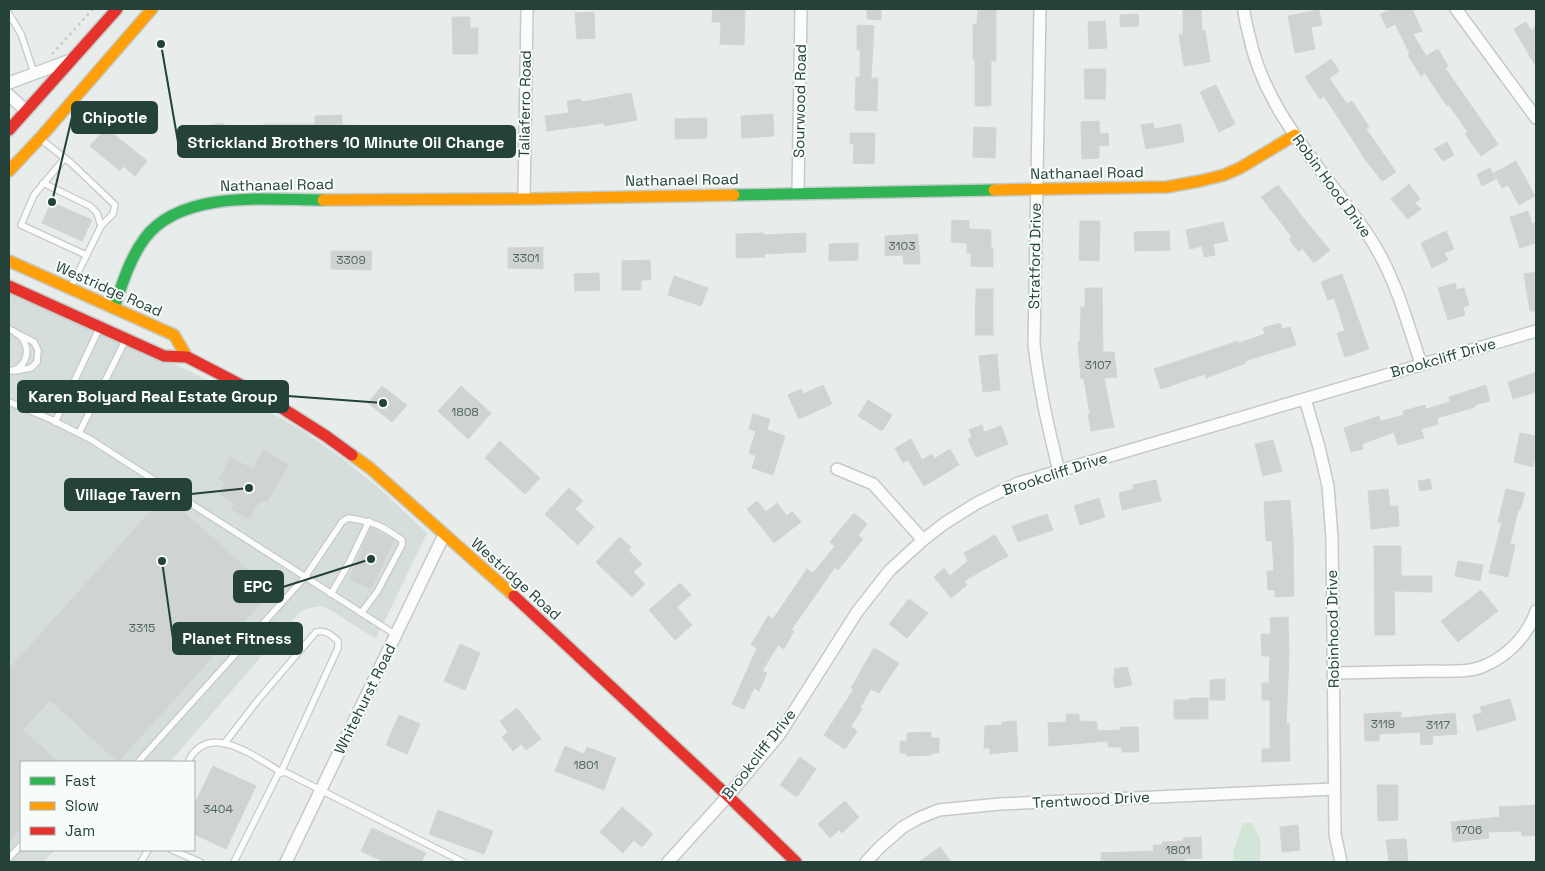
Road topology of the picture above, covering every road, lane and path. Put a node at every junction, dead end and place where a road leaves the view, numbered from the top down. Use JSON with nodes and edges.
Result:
{"nodes":[{"id":1,"x":117,"y":9,"type":"edge"},
{"id":2,"x":152,"y":9,"type":"edge"},
{"id":3,"x":527,"y":9,"type":"edge"},
{"id":4,"x":801,"y":9,"type":"edge"},
{"id":5,"x":1040,"y":9,"type":"edge"},
{"id":6,"x":1244,"y":9,"type":"edge"},
{"id":7,"x":1456,"y":9,"type":"edge"},
{"id":8,"x":9,"y":14,"type":"edge"},
{"id":9,"x":70,"y":60,"type":"junction"},
{"id":10,"x":34,"y":73,"type":"junction"},
{"id":11,"x":9,"y":83,"type":"edge"},
{"id":12,"x":9,"y":95,"type":"edge"},
{"id":13,"x":26,"y":111,"type":"junction"},
{"id":14,"x":1536,"y":116,"type":"edge"},
{"id":15,"x":9,"y":130,"type":"edge"},
{"id":16,"x":1295,"y":135,"type":"junction"},
{"id":17,"x":40,"y":138,"type":"junction"},
{"id":18,"x":65,"y":158,"type":"junction"},
{"id":19,"x":9,"y":171,"type":"edge"},
{"id":20,"x":43,"y":183,"type":"junction"},
{"id":21,"x":1037,"y":189,"type":"junction"},
{"id":22,"x":798,"y":192,"type":"junction"},
{"id":23,"x":524,"y":198,"type":"junction"},
{"id":24,"x":101,"y":226,"type":"junction"},
{"id":25,"x":86,"y":255,"type":"junction"},
{"id":26,"x":9,"y":260,"type":"edge"},
{"id":27,"x":9,"y":286,"type":"edge"},
{"id":28,"x":70,"y":288,"type":"junction"},
{"id":29,"x":114,"y":308,"type":"junction"},
{"id":30,"x":100,"y":327,"type":"junction"},
{"id":31,"x":9,"y":329,"type":"edge"},
{"id":32,"x":1536,"y":331,"type":"edge"},
{"id":33,"x":16,"y":334,"type":"junction"},
{"id":34,"x":126,"y":338,"type":"junction"},
{"id":35,"x":187,"y":357,"type":"junction"},
{"id":36,"x":1421,"y":364,"type":"junction"},
{"id":37,"x":12,"y":371,"type":"edge"},
{"id":38,"x":1305,"y":399,"type":"junction"},
{"id":39,"x":9,"y":402,"type":"edge"},
{"id":40,"x":55,"y":422,"type":"junction"},
{"id":41,"x":79,"y":434,"type":"junction"},
{"id":42,"x":837,"y":469,"type":"dead end"},
{"id":43,"x":1059,"y":470,"type":"junction"},
{"id":44,"x":369,"y":521,"type":"junction"},
{"id":45,"x":444,"y":535,"type":"junction"},
{"id":46,"x":923,"y":540,"type":"junction"},
{"id":47,"x":306,"y":577,"type":"junction"},
{"id":48,"x":331,"y":594,"type":"junction"},
{"id":49,"x":1536,"y":611,"type":"edge"},
{"id":50,"x":361,"y":613,"type":"junction"},
{"id":51,"x":396,"y":635,"type":"junction"},
{"id":52,"x":1334,"y":673,"type":"junction"},
{"id":53,"x":224,"y":744,"type":"junction"},
{"id":54,"x":139,"y":761,"type":"edge"},
{"id":55,"x":189,"y":761,"type":"edge"},
{"id":56,"x":282,"y":772,"type":"junction"},
{"id":57,"x":1334,"y":789,"type":"junction"},
{"id":58,"x":321,"y":790,"type":"junction"},
{"id":59,"x":728,"y":796,"type":"junction"},
{"id":60,"x":20,"y":846,"type":"edge"},
{"id":61,"x":147,"y":851,"type":"edge"},
{"id":62,"x":174,"y":851,"type":"edge"},
{"id":63,"x":9,"y":858,"type":"edge"},
{"id":64,"x":141,"y":862,"type":"edge"},
{"id":65,"x":200,"y":862,"type":"edge"},
{"id":66,"x":234,"y":862,"type":"edge"},
{"id":67,"x":286,"y":862,"type":"edge"},
{"id":68,"x":462,"y":862,"type":"edge"},
{"id":69,"x":668,"y":862,"type":"edge"},
{"id":70,"x":796,"y":862,"type":"edge"},
{"id":71,"x":866,"y":862,"type":"edge"},
{"id":72,"x":1341,"y":862,"type":"edge"}],
"edges":[{"from":1,"to":9,"type":"main road"},
{"from":2,"to":17,"type":"main road"},
{"from":3,"to":23,"type":"street","name":"Taliaferro Road"},
{"from":4,"to":22,"type":"street","name":"Sourwood Road"},
{"from":5,"to":21,"type":"street","name":"Stratford Drive"},
{"from":6,"to":16,"type":"street","name":"Robin Hood Drive"},
{"from":7,"to":14,"type":"street"},
{"from":8,"to":10,"type":"lane"},
{"from":9,"to":10,"type":"street"},
{"from":9,"to":13,"type":"main road"},
{"from":10,"to":11,"type":"street"},
{"from":12,"to":13,"type":"street"},
{"from":13,"to":15,"type":"main road"},
{"from":16,"to":21,"type":"main road","name":"Nathanael Road"},
{"from":16,"to":36,"type":"street","name":"Robin Hood Drive"},
{"from":17,"to":18,"type":"lane"},
{"from":17,"to":19,"type":"main road"},
{"from":18,"to":20,"type":"lane"},
{"from":18,"to":24,"type":"lane"},
{"from":20,"to":24,"type":"lane"},
{"from":20,"to":25,"type":"lane"},
{"from":21,"to":22,"type":"main road","name":"Nathanael Road"},
{"from":21,"to":43,"type":"street","name":"Stratford Drive"},
{"from":22,"to":23,"type":"main road","name":"Nathanael Road"},
{"from":23,"to":29,"type":"main road","name":"Nathanael Road"},
{"from":24,"to":25,"type":"lane"},
{"from":25,"to":28,"type":"lane"},
{"from":26,"to":28,"type":"main road","name":"Westridge Road"},
{"from":27,"to":30,"type":"main road","name":"Westridge Road"},
{"from":28,"to":29,"type":"main road","name":"Westridge Road"},
{"from":29,"to":35,"type":"main road","name":"Westridge Road"},
{"from":30,"to":34,"type":"main road","name":"Westridge Road"},
{"from":30,"to":40,"type":"lane"},
{"from":31,"to":33,"type":"lane"},
{"from":32,"to":36,"type":"street","name":"Brookcliff Drive"},
{"from":33,"to":37,"type":"lane"},
{"from":33,"to":37,"type":"lane"},
{"from":34,"to":35,"type":"main road","name":"Westridge Road"},
{"from":34,"to":41,"type":"lane"},
{"from":35,"to":45,"type":"main road","name":"Westridge Road"},
{"from":36,"to":38,"type":"street","name":"Brookcliff Drive"},
{"from":38,"to":43,"type":"street","name":"Brookcliff Drive"},
{"from":38,"to":52,"type":"street","name":"Robinhood Drive"},
{"from":39,"to":40,"type":"lane"},
{"from":40,"to":41,"type":"lane"},
{"from":41,"to":47,"type":"lane"},
{"from":42,"to":46,"type":"street"},
{"from":43,"to":46,"type":"street","name":"Brookcliff Drive"},
{"from":44,"to":47,"type":"lane"},
{"from":44,"to":48,"type":"lane"},
{"from":44,"to":50,"type":"lane"},
{"from":45,"to":51,"type":"street","name":"Whitehurst Road"},
{"from":45,"to":59,"type":"main road","name":"Westridge Road"},
{"from":46,"to":59,"type":"street","name":"Brookcliff Drive"},
{"from":47,"to":48,"type":"lane"},
{"from":47,"to":54,"type":"lane"},
{"from":48,"to":50,"type":"lane"},
{"from":49,"to":52,"type":"street"},
{"from":50,"to":51,"type":"lane"},
{"from":51,"to":58,"type":"street","name":"Whitehurst Road"},
{"from":52,"to":57,"type":"street","name":"Robinhood Drive"},
{"from":53,"to":55,"type":"lane"},
{"from":53,"to":56,"type":"lane"},
{"from":53,"to":56,"type":"lane"},
{"from":56,"to":58,"type":"lane"},
{"from":56,"to":66,"type":"lane"},
{"from":57,"to":71,"type":"street","name":"Trentwood Drive"},
{"from":57,"to":72,"type":"street","name":"Robinhood Drive"},
{"from":58,"to":67,"type":"street","name":"Whitehurst Road"},
{"from":58,"to":68,"type":"lane"},
{"from":59,"to":69,"type":"street","name":"Brookcliff Drive"},
{"from":59,"to":70,"type":"main road","name":"Westridge Road"},
{"from":60,"to":63,"type":"lane"},
{"from":61,"to":64,"type":"lane"},
{"from":62,"to":65,"type":"lane"}]}
